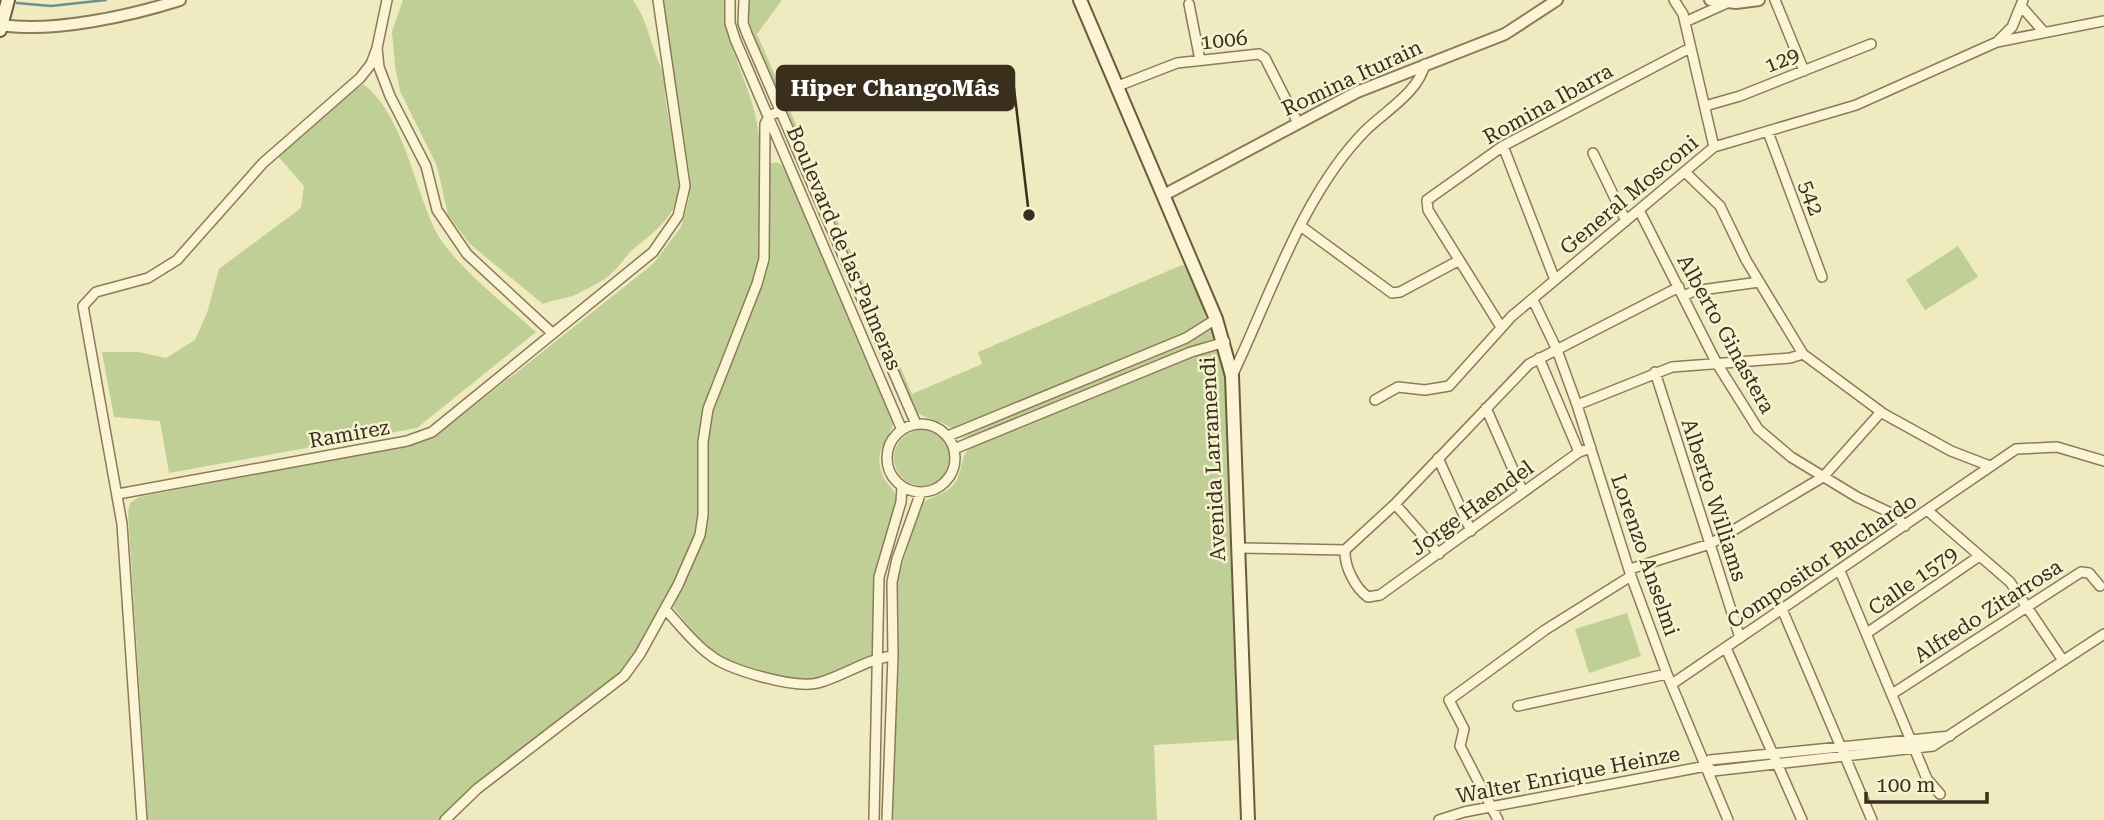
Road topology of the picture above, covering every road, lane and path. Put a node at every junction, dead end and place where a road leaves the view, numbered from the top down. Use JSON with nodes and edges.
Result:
{"nodes":[{"id":1,"x":180,"y":0,"type":"edge"},
{"id":2,"x":387,"y":0,"type":"edge"},
{"id":3,"x":658,"y":0,"type":"edge"},
{"id":4,"x":730,"y":0,"type":"edge"},
{"id":5,"x":744,"y":0,"type":"edge"},
{"id":6,"x":1080,"y":0,"type":"edge"},
{"id":7,"x":1557,"y":0,"type":"edge"},
{"id":8,"x":1674,"y":0,"type":"edge"},
{"id":9,"x":1710,"y":0,"type":"edge"},
{"id":10,"x":1759,"y":0,"type":"edge"},
{"id":11,"x":1774,"y":0,"type":"edge"},
{"id":12,"x":1727,"y":3,"type":"junction"},
{"id":13,"x":2022,"y":3,"type":"edge"},
{"id":14,"x":1189,"y":4,"type":"dead end"},
{"id":15,"x":3,"y":17,"type":"edge"},
{"id":16,"x":2104,"y":21,"type":"edge"},
{"id":17,"x":1685,"y":22,"type":"junction"},
{"id":18,"x":2043,"y":31,"type":"junction"},
{"id":19,"x":1997,"y":42,"type":"junction"},
{"id":20,"x":1871,"y":44,"type":"dead end"},
{"id":21,"x":377,"y":48,"type":"junction"},
{"id":22,"x":1690,"y":48,"type":"junction"},
{"id":23,"x":1200,"y":60,"type":"junction"},
{"id":24,"x":1425,"y":65,"type":"junction"},
{"id":25,"x":1804,"y":71,"type":"junction"},
{"id":26,"x":1118,"y":86,"type":"junction"},
{"id":27,"x":1705,"y":106,"type":"junction"},
{"id":28,"x":780,"y":111,"type":"junction"},
{"id":29,"x":769,"y":117,"type":"junction"},
{"id":30,"x":1297,"y":123,"type":"junction"},
{"id":31,"x":1768,"y":132,"type":"junction"},
{"id":32,"x":1503,"y":146,"type":"junction"},
{"id":33,"x":1714,"y":147,"type":"junction"},
{"id":34,"x":1593,"y":153,"type":"dead end"},
{"id":35,"x":1686,"y":173,"type":"junction"},
{"id":36,"x":1164,"y":195,"type":"junction"},
{"id":37,"x":1639,"y":210,"type":"junction"},
{"id":38,"x":1626,"y":221,"type":"junction"},
{"id":39,"x":1302,"y":227,"type":"junction"},
{"id":40,"x":1458,"y":261,"type":"junction"},
{"id":41,"x":1822,"y":276,"type":"dead end"},
{"id":42,"x":1555,"y":280,"type":"junction"},
{"id":43,"x":1759,"y":282,"type":"junction"},
{"id":44,"x":1679,"y":286,"type":"junction"},
{"id":45,"x":1684,"y":296,"type":"junction"},
{"id":46,"x":1533,"y":300,"type":"junction"},
{"id":47,"x":1216,"y":319,"type":"junction"},
{"id":48,"x":1501,"y":327,"type":"junction"},
{"id":49,"x":551,"y":332,"type":"junction"},
{"id":50,"x":1225,"y":342,"type":"junction"},
{"id":51,"x":1557,"y":351,"type":"junction"},
{"id":52,"x":1804,"y":354,"type":"junction"},
{"id":53,"x":1539,"y":358,"type":"junction"},
{"id":54,"x":1716,"y":362,"type":"junction"},
{"id":55,"x":1656,"y":372,"type":"junction"},
{"id":56,"x":1232,"y":376,"type":"junction"},
{"id":57,"x":1375,"y":400,"type":"dead end"},
{"id":58,"x":1577,"y":405,"type":"junction"},
{"id":59,"x":1486,"y":408,"type":"junction"},
{"id":60,"x":1881,"y":412,"type":"junction"},
{"id":61,"x":916,"y":424,"type":"junction"},
{"id":62,"x":902,"y":430,"type":"junction"},
{"id":63,"x":948,"y":436,"type":"junction"},
{"id":64,"x":1591,"y":448,"type":"junction"},
{"id":65,"x":954,"y":449,"type":"junction"},
{"id":66,"x":1579,"y":452,"type":"junction"},
{"id":67,"x":1438,"y":458,"type":"junction"},
{"id":68,"x":2104,"y":461,"type":"edge"},
{"id":69,"x":1990,"y":466,"type":"junction"},
{"id":70,"x":1823,"y":477,"type":"junction"},
{"id":71,"x":902,"y":486,"type":"junction"},
{"id":72,"x":922,"y":492,"type":"junction"},
{"id":73,"x":1524,"y":492,"type":"junction"},
{"id":74,"x":118,"y":494,"type":"junction"},
{"id":75,"x":1395,"y":504,"type":"junction"},
{"id":76,"x":1927,"y":510,"type":"junction"},
{"id":77,"x":1905,"y":526,"type":"junction"},
{"id":78,"x":1471,"y":531,"type":"junction"},
{"id":79,"x":1710,"y":544,"type":"junction"},
{"id":80,"x":1239,"y":548,"type":"junction"},
{"id":81,"x":1345,"y":550,"type":"junction"},
{"id":82,"x":1439,"y":554,"type":"junction"},
{"id":83,"x":1978,"y":556,"type":"junction"},
{"id":84,"x":1840,"y":570,"type":"junction"},
{"id":85,"x":1631,"y":573,"type":"junction"},
{"id":86,"x":2100,"y":586,"type":"dead end"},
{"id":87,"x":2028,"y":606,"type":"junction"},
{"id":88,"x":665,"y":608,"type":"junction"},
{"id":89,"x":1782,"y":609,"type":"junction"},
{"id":90,"x":1867,"y":633,"type":"junction"},
{"id":91,"x":2104,"y":634,"type":"edge"},
{"id":92,"x":1740,"y":638,"type":"junction"},
{"id":93,"x":1726,"y":648,"type":"junction"},
{"id":94,"x":893,"y":656,"type":"junction"},
{"id":95,"x":879,"y":658,"type":"junction"},
{"id":96,"x":2063,"y":659,"type":"junction"},
{"id":97,"x":1667,"y":674,"type":"junction"},
{"id":98,"x":1672,"y":684,"type":"junction"},
{"id":99,"x":1892,"y":694,"type":"junction"},
{"id":100,"x":1518,"y":706,"type":"dead end"},
{"id":101,"x":1950,"y":736,"type":"junction"},
{"id":102,"x":1910,"y":738,"type":"junction"},
{"id":103,"x":1841,"y":747,"type":"junction"},
{"id":104,"x":1915,"y":749,"type":"junction"},
{"id":105,"x":1773,"y":753,"type":"junction"},
{"id":106,"x":1846,"y":758,"type":"junction"},
{"id":107,"x":1778,"y":764,"type":"junction"},
{"id":108,"x":1706,"y":766,"type":"junction"},
{"id":109,"x":1940,"y":793,"type":"dead end"},
{"id":110,"x":1492,"y":807,"type":"junction"},
{"id":111,"x":142,"y":820,"type":"edge"},
{"id":112,"x":445,"y":820,"type":"edge"},
{"id":113,"x":874,"y":820,"type":"edge"},
{"id":114,"x":887,"y":820,"type":"edge"},
{"id":115,"x":1248,"y":820,"type":"edge"},
{"id":116,"x":1438,"y":820,"type":"edge"},
{"id":117,"x":1498,"y":820,"type":"edge"},
{"id":118,"x":1728,"y":820,"type":"edge"},
{"id":119,"x":1802,"y":820,"type":"edge"},
{"id":120,"x":1872,"y":820,"type":"edge"}],
"edges":[{"from":1,"to":15,"type":"street"},
{"from":2,"to":21,"type":"street"},
{"from":3,"to":49,"type":"street","name":"Ramírez"},
{"from":4,"to":29,"type":"street","name":"Boulevard de las Palmeras"},
{"from":5,"to":28,"type":"street","name":"Boulevard de las Palmeras"},
{"from":6,"to":26,"type":"main road","name":"Avenida Larramendi"},
{"from":7,"to":24,"type":"street","name":"Romina Iturain"},
{"from":8,"to":17,"type":"street"},
{"from":9,"to":12,"type":"street"},
{"from":10,"to":12,"type":"street"},
{"from":11,"to":25,"type":"street"},
{"from":12,"to":17,"type":"street"},
{"from":13,"to":18,"type":"street"},
{"from":13,"to":19,"type":"street"},
{"from":14,"to":23,"type":"street"},
{"from":16,"to":18,"type":"street","name":"General Mosconi"},
{"from":17,"to":22,"type":"street"},
{"from":18,"to":19,"type":"street","name":"General Mosconi"},
{"from":19,"to":31,"type":"street","name":"General Mosconi"},
{"from":20,"to":25,"type":"street","name":"129"},
{"from":21,"to":49,"type":"street"},
{"from":21,"to":74,"type":"street"},
{"from":22,"to":27,"type":"street"},
{"from":22,"to":32,"type":"street","name":"Romina Ibarra"},
{"from":23,"to":26,"type":"street","name":"1006"},
{"from":23,"to":30,"type":"street","name":"1006"},
{"from":24,"to":30,"type":"street","name":"Romina Iturain"},
{"from":24,"to":39,"type":"street"},
{"from":25,"to":27,"type":"street","name":"129"},
{"from":26,"to":36,"type":"main road","name":"Avenida Larramendi"},
{"from":27,"to":33,"type":"street"},
{"from":28,"to":29,"type":"street"},
{"from":28,"to":61,"type":"street","name":"Boulevard de las Palmeras"},
{"from":29,"to":62,"type":"street","name":"Boulevard de las Palmeras"},
{"from":29,"to":88,"type":"street"},
{"from":30,"to":36,"type":"street","name":"Romina Iturain"},
{"from":31,"to":33,"type":"street","name":"General Mosconi"},
{"from":31,"to":41,"type":"street","name":"542"},
{"from":32,"to":40,"type":"street","name":"Romina Ibarra"},
{"from":32,"to":42,"type":"street"},
{"from":33,"to":35,"type":"street","name":"General Mosconi"},
{"from":34,"to":38,"type":"street"},
{"from":35,"to":37,"type":"street","name":"General Mosconi"},
{"from":35,"to":43,"type":"street"},
{"from":36,"to":47,"type":"main road","name":"Avenida Larramendi"},
{"from":37,"to":38,"type":"street","name":"General Mosconi"},
{"from":37,"to":44,"type":"street","name":"Alberto Ginastera"},
{"from":38,"to":42,"type":"street","name":"General Mosconi"},
{"from":39,"to":40,"type":"street"},
{"from":39,"to":56,"type":"street"},
{"from":40,"to":48,"type":"street"},
{"from":42,"to":46,"type":"street","name":"General Mosconi"},
{"from":43,"to":45,"type":"street"},
{"from":43,"to":52,"type":"street"},
{"from":44,"to":45,"type":"street","name":"Alberto Ginastera"},
{"from":44,"to":51,"type":"street"},
{"from":45,"to":54,"type":"street","name":"Alberto Ginastera"},
{"from":46,"to":48,"type":"street","name":"General Mosconi"},
{"from":46,"to":51,"type":"street","name":"Lorenzo Anselmi"},
{"from":47,"to":50,"type":"main road","name":"Avenida Larramendi"},
{"from":47,"to":63,"type":"street"},
{"from":48,"to":57,"type":"street","name":"General Mosconi"},
{"from":49,"to":74,"type":"street","name":"Ramírez"},
{"from":50,"to":56,"type":"main road","name":"Avenida Larramendi"},
{"from":50,"to":65,"type":"street"},
{"from":51,"to":53,"type":"street"},
{"from":51,"to":58,"type":"street","name":"Lorenzo Anselmi"},
{"from":52,"to":54,"type":"street"},
{"from":52,"to":60,"type":"street"},
{"from":53,"to":59,"type":"street"},
{"from":53,"to":66,"type":"street"},
{"from":54,"to":55,"type":"street"},
{"from":54,"to":70,"type":"street","name":"Alberto Ginastera"},
{"from":55,"to":58,"type":"street"},
{"from":55,"to":79,"type":"street","name":"Alberto Williams"},
{"from":56,"to":80,"type":"main road","name":"Avenida Larramendi"},
{"from":58,"to":64,"type":"street","name":"Lorenzo Anselmi"},
{"from":59,"to":67,"type":"street"},
{"from":59,"to":73,"type":"street"},
{"from":60,"to":69,"type":"street"},
{"from":60,"to":70,"type":"street"},
{"from":61,"to":62,"type":"street"},
{"from":61,"to":63,"type":"street"},
{"from":62,"to":71,"type":"street"},
{"from":63,"to":65,"type":"street"},
{"from":64,"to":66,"type":"street","name":"Jorge Haendel"},
{"from":64,"to":85,"type":"street","name":"Lorenzo Anselmi"},
{"from":65,"to":72,"type":"street"},
{"from":66,"to":73,"type":"street","name":"Jorge Haendel"},
{"from":67,"to":75,"type":"street"},
{"from":67,"to":78,"type":"street"},
{"from":68,"to":69,"type":"street","name":"Compositor Buchardo"},
{"from":69,"to":76,"type":"street","name":"Compositor Buchardo"},
{"from":70,"to":77,"type":"street","name":"Alberto Ginastera"},
{"from":70,"to":79,"type":"street"},
{"from":71,"to":72,"type":"street"},
{"from":71,"to":95,"type":"street"},
{"from":72,"to":94,"type":"street"},
{"from":73,"to":78,"type":"street","name":"Jorge Haendel"},
{"from":74,"to":111,"type":"street"},
{"from":75,"to":81,"type":"street"},
{"from":75,"to":82,"type":"street"},
{"from":76,"to":77,"type":"street","name":"Compositor Buchardo"},
{"from":76,"to":83,"type":"street"},
{"from":77,"to":84,"type":"street","name":"Compositor Buchardo"},
{"from":78,"to":82,"type":"street","name":"Jorge Haendel"},
{"from":79,"to":85,"type":"street"},
{"from":79,"to":92,"type":"street","name":"Alberto Williams"},
{"from":80,"to":81,"type":"street"},
{"from":80,"to":115,"type":"main road","name":"Avenida Larramendi"},
{"from":81,"to":82,"type":"street","name":"Jorge Haendel"},
{"from":83,"to":87,"type":"street"},
{"from":83,"to":90,"type":"street","name":"Calle 1579"},
{"from":84,"to":89,"type":"street","name":"Compositor Buchardo"},
{"from":84,"to":90,"type":"street"},
{"from":85,"to":97,"type":"street","name":"Lorenzo Anselmi"},
{"from":85,"to":110,"type":"street"},
{"from":86,"to":87,"type":"street","name":"Alfredo Zitarrosa"},
{"from":87,"to":96,"type":"street"},
{"from":87,"to":99,"type":"street","name":"Alfredo Zitarrosa"},
{"from":88,"to":95,"type":"street"},
{"from":88,"to":112,"type":"street"},
{"from":89,"to":92,"type":"street","name":"Compositor Buchardo"},
{"from":89,"to":103,"type":"street"},
{"from":90,"to":99,"type":"street"},
{"from":91,"to":96,"type":"street"},
{"from":92,"to":93,"type":"street","name":"Compositor Buchardo"},
{"from":93,"to":98,"type":"street","name":"Compositor Buchardo"},
{"from":93,"to":105,"type":"street"},
{"from":94,"to":95,"type":"street"},
{"from":94,"to":114,"type":"street"},
{"from":95,"to":113,"type":"street"},
{"from":96,"to":101,"type":"street"},
{"from":97,"to":98,"type":"street","name":"Lorenzo Anselmi"},
{"from":97,"to":100,"type":"street"},
{"from":98,"to":108,"type":"street","name":"Lorenzo Anselmi"},
{"from":99,"to":102,"type":"street"},
{"from":101,"to":102,"type":"street"},
{"from":101,"to":104,"type":"street"},
{"from":102,"to":103,"type":"street"},
{"from":102,"to":104,"type":"street"},
{"from":103,"to":105,"type":"street"},
{"from":103,"to":106,"type":"street"},
{"from":104,"to":106,"type":"street"},
{"from":104,"to":109,"type":"street"},
{"from":105,"to":107,"type":"street"},
{"from":105,"to":108,"type":"street"},
{"from":106,"to":107,"type":"street"},
{"from":106,"to":120,"type":"street"},
{"from":107,"to":108,"type":"street"},
{"from":107,"to":119,"type":"street"},
{"from":108,"to":110,"type":"street","name":"Walter Enrique Heinze"},
{"from":108,"to":118,"type":"street","name":"Lorenzo Anselmi"},
{"from":110,"to":116,"type":"street","name":"Walter Enrique Heinze"},
{"from":110,"to":117,"type":"street"}]}
